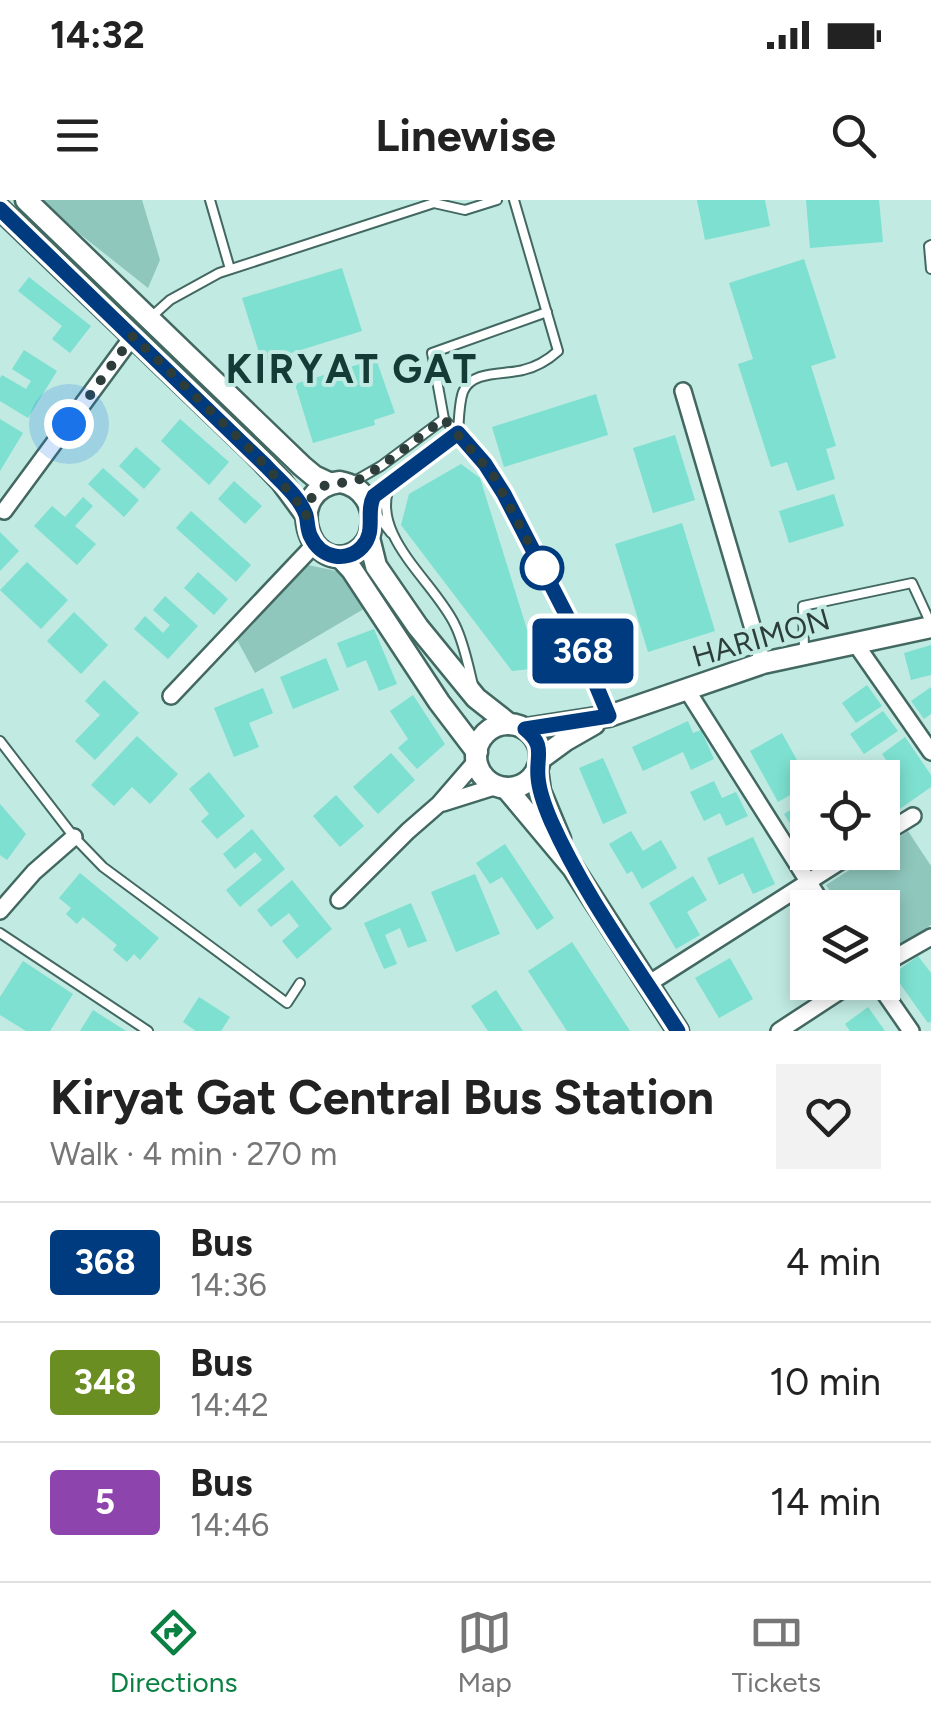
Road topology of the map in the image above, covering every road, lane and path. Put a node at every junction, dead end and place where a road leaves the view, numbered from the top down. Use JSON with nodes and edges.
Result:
{"nodes":[{"id":1,"x":26,"y":200,"type":"edge"},
{"id":2,"x":210,"y":200,"type":"edge"},
{"id":3,"x":404,"y":200,"type":"edge"},
{"id":4,"x":497,"y":200,"type":"edge"},
{"id":5,"x":514,"y":200,"type":"edge"},
{"id":6,"x":0,"y":210,"type":"edge"},
{"id":7,"x":407,"y":212,"type":"junction"},
{"id":8,"x":931,"y":246,"type":"edge"},
{"id":9,"x":230,"y":269,"type":"junction"},
{"id":10,"x":931,"y":269,"type":"edge"},
{"id":11,"x":547,"y":312,"type":"junction"},
{"id":12,"x":150,"y":318,"type":"junction"},
{"id":13,"x":133,"y":336,"type":"junction"},
{"id":14,"x":683,"y":392,"type":"dead end"},
{"id":15,"x":444,"y":419,"type":"junction"},
{"id":16,"x":458,"y":433,"type":"junction"},
{"id":17,"x":394,"y":480,"type":"junction"},
{"id":18,"x":340,"y":484,"type":"junction"},
{"id":19,"x":369,"y":504,"type":"junction"},
{"id":20,"x":4,"y":511,"type":"dead end"},
{"id":21,"x":306,"y":516,"type":"junction"},
{"id":22,"x":391,"y":533,"type":"junction"},
{"id":23,"x":368,"y":538,"type":"junction"},
{"id":24,"x":314,"y":544,"type":"junction"},
{"id":25,"x":340,"y":557,"type":"junction"},
{"id":26,"x":931,"y":625,"type":"edge"},
{"id":27,"x":855,"y":643,"type":"junction"},
{"id":28,"x":805,"y":654,"type":"junction"},
{"id":29,"x":763,"y":663,"type":"junction"},
{"id":30,"x":688,"y":690,"type":"junction"},
{"id":31,"x":171,"y":696,"type":"dead end"},
{"id":32,"x":476,"y":698,"type":"junction"},
{"id":33,"x":609,"y":716,"type":"junction"},
{"id":34,"x":517,"y":726,"type":"junction"},
{"id":35,"x":1,"y":744,"type":"edge"},
{"id":36,"x":931,"y":752,"type":"edge"},
{"id":37,"x":477,"y":756,"type":"junction"},
{"id":38,"x":539,"y":764,"type":"junction"},
{"id":39,"x":502,"y":787,"type":"junction"},
{"id":40,"x":439,"y":804,"type":"junction"},
{"id":41,"x":913,"y":816,"type":"dead end"},
{"id":42,"x":900,"y":824,"type":"edge"},
{"id":43,"x":74,"y":837,"type":"junction"},
{"id":44,"x":573,"y":868,"type":"junction"},
{"id":45,"x":826,"y":870,"type":"edge"},
{"id":46,"x":807,"y":882,"type":"junction"},
{"id":47,"x":812,"y":890,"type":"edge"},
{"id":48,"x":7,"y":892,"type":"edge"},
{"id":49,"x":339,"y":900,"type":"dead end"},
{"id":50,"x":0,"y":912,"type":"edge"},
{"id":51,"x":0,"y":933,"type":"edge"},
{"id":52,"x":931,"y":937,"type":"edge"},
{"id":53,"x":900,"y":955,"type":"edge"},
{"id":54,"x":300,"y":983,"type":"dead end"},
{"id":55,"x":648,"y":984,"type":"junction"},
{"id":56,"x":826,"y":1000,"type":"edge"},
{"id":57,"x":889,"y":1000,"type":"edge"},
{"id":58,"x":148,"y":1031,"type":"edge"},
{"id":59,"x":678,"y":1031,"type":"edge"},
{"id":60,"x":779,"y":1031,"type":"edge"},
{"id":61,"x":911,"y":1031,"type":"edge"}],
"edges":[{"from":1,"to":12,"type":"street"},
{"from":2,"to":9,"type":"lane"},
{"from":3,"to":7,"type":"lane"},
{"from":4,"to":7,"type":"lane"},
{"from":5,"to":11,"type":"lane"},
{"from":6,"to":13,"type":"street"},
{"from":7,"to":9,"type":"lane"},
{"from":8,"to":10,"type":"lane"},
{"from":9,"to":12,"type":"lane"},
{"from":11,"to":15,"type":"lane"},
{"from":11,"to":16,"type":"lane"},
{"from":12,"to":18,"type":"street"},
{"from":13,"to":20,"type":"street"},
{"from":13,"to":21,"type":"street"},
{"from":14,"to":29,"type":"street"},
{"from":15,"to":16,"type":"lane"},
{"from":15,"to":18,"type":"lane"},
{"from":16,"to":17,"type":"lane"},
{"from":16,"to":33,"type":"lane"},
{"from":17,"to":19,"type":"lane"},
{"from":17,"to":22,"type":"lane"},
{"from":18,"to":19,"type":"street"},
{"from":18,"to":21,"type":"street"},
{"from":19,"to":22,"type":"lane"},
{"from":19,"to":23,"type":"street"},
{"from":21,"to":24,"type":"street"},
{"from":22,"to":32,"type":"lane"},
{"from":23,"to":25,"type":"street"},
{"from":23,"to":32,"type":"street"},
{"from":24,"to":25,"type":"street"},
{"from":24,"to":31,"type":"street"},
{"from":25,"to":37,"type":"street"},
{"from":26,"to":27,"type":"street","name":"HARIMON"},
{"from":26,"to":28,"type":"lane"},
{"from":27,"to":28,"type":"street","name":"HARIMON"},
{"from":27,"to":36,"type":"street"},
{"from":28,"to":29,"type":"street","name":"HARIMON"},
{"from":29,"to":30,"type":"street","name":"HARIMON"},
{"from":30,"to":33,"type":"street","name":"HARIMON"},
{"from":30,"to":46,"type":"street"},
{"from":32,"to":34,"type":"street"},
{"from":33,"to":34,"type":"street","name":"HARIMON"},
{"from":33,"to":38,"type":"street","name":"HARIMON"},
{"from":34,"to":37,"type":"street"},
{"from":34,"to":38,"type":"street"},
{"from":35,"to":43,"type":"lane"},
{"from":37,"to":39,"type":"street"},
{"from":37,"to":40,"type":"street"},
{"from":38,"to":39,"type":"street"},
{"from":38,"to":44,"type":"street"},
{"from":39,"to":40,"type":"street"},
{"from":39,"to":44,"type":"street"},
{"from":40,"to":49,"type":"street"},
{"from":41,"to":42,"type":"street"},
{"from":43,"to":48,"type":"street"},
{"from":43,"to":54,"type":"lane"},
{"from":44,"to":55,"type":"street"},
{"from":45,"to":46,"type":"street"},
{"from":46,"to":47,"type":"street"},
{"from":46,"to":55,"type":"street"},
{"from":48,"to":50,"type":"street"},
{"from":51,"to":58,"type":"lane"},
{"from":52,"to":53,"type":"street"},
{"from":55,"to":59,"type":"street"},
{"from":56,"to":60,"type":"street"},
{"from":57,"to":61,"type":"street"}]}
